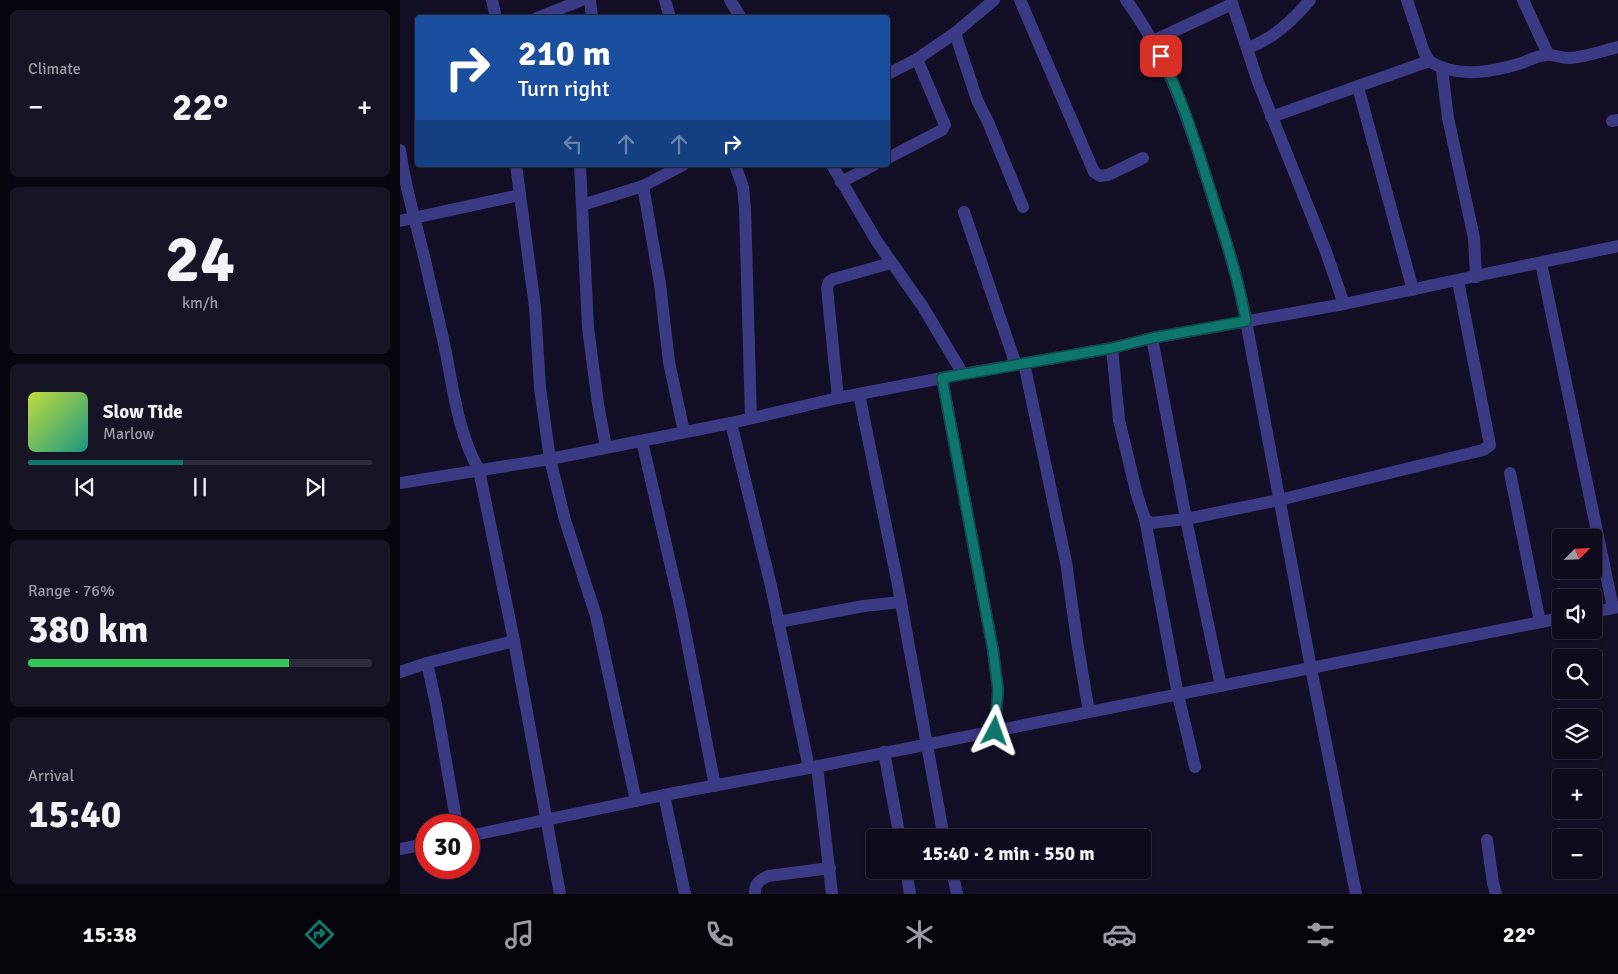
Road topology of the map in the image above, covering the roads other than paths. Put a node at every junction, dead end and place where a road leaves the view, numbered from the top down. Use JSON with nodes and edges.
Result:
{"nodes":[{"id":1,"x":492,"y":0,"type":"edge"},
{"id":2,"x":582,"y":0,"type":"edge"},
{"id":3,"x":590,"y":0,"type":"edge"},
{"id":4,"x":665,"y":0,"type":"edge"},
{"id":5,"x":730,"y":0,"type":"edge"},
{"id":6,"x":994,"y":0,"type":"edge"},
{"id":7,"x":1020,"y":0,"type":"edge"},
{"id":8,"x":1126,"y":0,"type":"edge"},
{"id":9,"x":1310,"y":0,"type":"edge"},
{"id":10,"x":1407,"y":0,"type":"edge"},
{"id":11,"x":1523,"y":0,"type":"edge"},
{"id":12,"x":1232,"y":2,"type":"edge"},
{"id":13,"x":495,"y":15,"type":"edge"},
{"id":14,"x":544,"y":15,"type":"edge"},
{"id":15,"x":592,"y":15,"type":"edge"},
{"id":16,"x":669,"y":15,"type":"edge"},
{"id":17,"x":739,"y":15,"type":"edge"},
{"id":18,"x":955,"y":33,"type":"junction"},
{"id":19,"x":1153,"y":41,"type":"junction"},
{"id":20,"x":1618,"y":47,"type":"edge"},
{"id":21,"x":1248,"y":48,"type":"junction"},
{"id":22,"x":1548,"y":54,"type":"junction"},
{"id":23,"x":916,"y":59,"type":"junction"},
{"id":24,"x":1429,"y":61,"type":"junction"},
{"id":25,"x":1442,"y":68,"type":"junction"},
{"id":26,"x":890,"y":73,"type":"edge"},
{"id":27,"x":1358,"y":87,"type":"junction"},
{"id":28,"x":1271,"y":117,"type":"junction"},
{"id":29,"x":400,"y":150,"type":"edge"},
{"id":30,"x":890,"y":157,"type":"edge"},
{"id":31,"x":1143,"y":158,"type":"dead end"},
{"id":32,"x":516,"y":167,"type":"edge"},
{"id":33,"x":580,"y":167,"type":"edge"},
{"id":34,"x":679,"y":167,"type":"edge"},
{"id":35,"x":735,"y":167,"type":"edge"},
{"id":36,"x":833,"y":167,"type":"edge"},
{"id":37,"x":870,"y":167,"type":"edge"},
{"id":38,"x":842,"y":182,"type":"junction"},
{"id":39,"x":644,"y":186,"type":"junction"},
{"id":40,"x":520,"y":194,"type":"junction"},
{"id":41,"x":582,"y":205,"type":"junction"},
{"id":42,"x":1023,"y":207,"type":"dead end"},
{"id":43,"x":964,"y":212,"type":"dead end"},
{"id":44,"x":414,"y":218,"type":"junction"},
{"id":45,"x":400,"y":221,"type":"edge"},
{"id":46,"x":1618,"y":246,"type":"edge"},
{"id":47,"x":891,"y":263,"type":"junction"},
{"id":48,"x":1541,"y":263,"type":"junction"},
{"id":49,"x":1476,"y":277,"type":"junction"},
{"id":50,"x":1458,"y":281,"type":"junction"},
{"id":51,"x":1412,"y":290,"type":"junction"},
{"id":52,"x":1344,"y":304,"type":"junction"},
{"id":53,"x":1246,"y":321,"type":"junction"},
{"id":54,"x":1152,"y":338,"type":"junction"},
{"id":55,"x":1112,"y":348,"type":"junction"},
{"id":56,"x":1020,"y":364,"type":"junction"},
{"id":57,"x":963,"y":374,"type":"junction"},
{"id":58,"x":942,"y":378,"type":"junction"},
{"id":59,"x":859,"y":394,"type":"junction"},
{"id":60,"x":838,"y":398,"type":"junction"},
{"id":61,"x":751,"y":418,"type":"junction"},
{"id":62,"x":730,"y":423,"type":"junction"},
{"id":63,"x":684,"y":432,"type":"junction"},
{"id":64,"x":642,"y":441,"type":"junction"},
{"id":65,"x":606,"y":447,"type":"junction"},
{"id":66,"x":550,"y":459,"type":"junction"},
{"id":67,"x":480,"y":470,"type":"junction"},
{"id":68,"x":1510,"y":473,"type":"dead end"},
{"id":69,"x":400,"y":483,"type":"edge"},
{"id":70,"x":1279,"y":500,"type":"junction"},
{"id":71,"x":1186,"y":519,"type":"junction"},
{"id":72,"x":1145,"y":520,"type":"junction"},
{"id":73,"x":901,"y":602,"type":"junction"},
{"id":74,"x":1615,"y":608,"type":"edge"},
{"id":75,"x":1602,"y":610,"type":"edge"},
{"id":76,"x":1552,"y":620,"type":"edge"},
{"id":77,"x":778,"y":622,"type":"junction"},
{"id":78,"x":1540,"y":622,"type":"junction"},
{"id":79,"x":514,"y":641,"type":"junction"},
{"id":80,"x":427,"y":663,"type":"junction"},
{"id":81,"x":1311,"y":668,"type":"junction"},
{"id":82,"x":400,"y":672,"type":"edge"},
{"id":83,"x":1221,"y":686,"type":"junction"},
{"id":84,"x":1178,"y":694,"type":"junction"},
{"id":85,"x":1089,"y":712,"type":"junction"},
{"id":86,"x":995,"y":731,"type":"junction"},
{"id":87,"x":927,"y":744,"type":"junction"},
{"id":88,"x":884,"y":752,"type":"junction"},
{"id":89,"x":813,"y":767,"type":"junction"},
{"id":90,"x":1195,"y":767,"type":"dead end"},
{"id":91,"x":715,"y":786,"type":"junction"},
{"id":92,"x":664,"y":795,"type":"junction"},
{"id":93,"x":636,"y":801,"type":"junction"},
{"id":94,"x":455,"y":814,"type":"edge"},
{"id":95,"x":546,"y":820,"type":"junction"},
{"id":96,"x":898,"y":829,"type":"edge"},
{"id":97,"x":942,"y":829,"type":"edge"},
{"id":98,"x":480,"y":834,"type":"edge"},
{"id":99,"x":1487,"y":840,"type":"dead end"},
{"id":100,"x":415,"y":846,"type":"edge"},
{"id":101,"x":400,"y":849,"type":"edge"},
{"id":102,"x":830,"y":868,"type":"junction"},
{"id":103,"x":908,"y":879,"type":"edge"},
{"id":104,"x":954,"y":879,"type":"edge"},
{"id":105,"x":560,"y":894,"type":"edge"},
{"id":106,"x":685,"y":894,"type":"edge"},
{"id":107,"x":756,"y":894,"type":"edge"},
{"id":108,"x":832,"y":894,"type":"edge"},
{"id":109,"x":910,"y":894,"type":"edge"},
{"id":110,"x":957,"y":894,"type":"edge"},
{"id":111,"x":1356,"y":894,"type":"edge"},
{"id":112,"x":1496,"y":894,"type":"edge"}],
"edges":[{"from":1,"to":13,"type":"street"},
{"from":2,"to":14,"type":"street"},
{"from":3,"to":15,"type":"street"},
{"from":4,"to":16,"type":"street"},
{"from":5,"to":17,"type":"street"},
{"from":6,"to":18,"type":"street"},
{"from":7,"to":31,"type":"street"},
{"from":8,"to":19,"type":"street"},
{"from":9,"to":21,"type":"street"},
{"from":10,"to":24,"type":"street"},
{"from":11,"to":22,"type":"street"},
{"from":12,"to":19,"type":"street"},
{"from":12,"to":21,"type":"street"},
{"from":18,"to":23,"type":"street"},
{"from":18,"to":42,"type":"street"},
{"from":19,"to":53,"type":"street"},
{"from":20,"to":22,"type":"street"},
{"from":21,"to":28,"type":"street"},
{"from":22,"to":25,"type":"street"},
{"from":23,"to":26,"type":"street"},
{"from":23,"to":30,"type":"street"},
{"from":24,"to":25,"type":"street"},
{"from":24,"to":27,"type":"street"},
{"from":25,"to":49,"type":"street"},
{"from":27,"to":28,"type":"street"},
{"from":27,"to":51,"type":"street"},
{"from":28,"to":52,"type":"street"},
{"from":29,"to":44,"type":"street"},
{"from":32,"to":40,"type":"street"},
{"from":33,"to":41,"type":"street"},
{"from":34,"to":39,"type":"street"},
{"from":35,"to":61,"type":"street"},
{"from":36,"to":38,"type":"street"},
{"from":37,"to":38,"type":"street"},
{"from":38,"to":47,"type":"street"},
{"from":39,"to":41,"type":"street"},
{"from":39,"to":63,"type":"street"},
{"from":40,"to":44,"type":"street"},
{"from":40,"to":66,"type":"street"},
{"from":41,"to":65,"type":"street"},
{"from":43,"to":56,"type":"street"},
{"from":44,"to":45,"type":"street"},
{"from":44,"to":67,"type":"street"},
{"from":46,"to":48,"type":"street"},
{"from":47,"to":57,"type":"street"},
{"from":47,"to":60,"type":"street"},
{"from":48,"to":49,"type":"street"},
{"from":48,"to":74,"type":"street"},
{"from":49,"to":50,"type":"street"},
{"from":50,"to":51,"type":"street"},
{"from":50,"to":70,"type":"street"},
{"from":51,"to":52,"type":"street"},
{"from":52,"to":53,"type":"street"},
{"from":53,"to":54,"type":"street"},
{"from":53,"to":70,"type":"street"},
{"from":54,"to":55,"type":"street"},
{"from":54,"to":71,"type":"street"},
{"from":55,"to":56,"type":"street"},
{"from":55,"to":72,"type":"street"},
{"from":56,"to":57,"type":"street"},
{"from":56,"to":85,"type":"street"},
{"from":57,"to":58,"type":"street"},
{"from":58,"to":59,"type":"street"},
{"from":58,"to":86,"type":"street"},
{"from":59,"to":60,"type":"street"},
{"from":59,"to":73,"type":"street"},
{"from":60,"to":61,"type":"street"},
{"from":61,"to":62,"type":"street"},
{"from":62,"to":63,"type":"street"},
{"from":62,"to":77,"type":"street"},
{"from":63,"to":64,"type":"street"},
{"from":64,"to":65,"type":"street"},
{"from":64,"to":91,"type":"street"},
{"from":65,"to":66,"type":"street"},
{"from":66,"to":67,"type":"street"},
{"from":66,"to":93,"type":"street"},
{"from":67,"to":69,"type":"street"},
{"from":67,"to":79,"type":"street"},
{"from":68,"to":78,"type":"street"},
{"from":70,"to":71,"type":"street"},
{"from":70,"to":81,"type":"street"},
{"from":71,"to":72,"type":"street"},
{"from":71,"to":83,"type":"street"},
{"from":72,"to":84,"type":"street"},
{"from":73,"to":77,"type":"street"},
{"from":73,"to":87,"type":"street"},
{"from":74,"to":75,"type":"street"},
{"from":76,"to":78,"type":"street"},
{"from":77,"to":89,"type":"street"},
{"from":78,"to":81,"type":"street"},
{"from":79,"to":80,"type":"street"},
{"from":79,"to":95,"type":"street"},
{"from":80,"to":82,"type":"street"},
{"from":80,"to":94,"type":"street"},
{"from":81,"to":83,"type":"street"},
{"from":81,"to":111,"type":"street"},
{"from":83,"to":84,"type":"street"},
{"from":84,"to":85,"type":"street"},
{"from":84,"to":90,"type":"street"},
{"from":85,"to":86,"type":"street"},
{"from":86,"to":87,"type":"street"},
{"from":87,"to":88,"type":"street"},
{"from":87,"to":97,"type":"street"},
{"from":88,"to":89,"type":"street"},
{"from":88,"to":96,"type":"street"},
{"from":89,"to":91,"type":"street"},
{"from":89,"to":102,"type":"street"},
{"from":91,"to":92,"type":"street"},
{"from":92,"to":93,"type":"street"},
{"from":92,"to":106,"type":"street"},
{"from":93,"to":95,"type":"street"},
{"from":95,"to":98,"type":"street"},
{"from":95,"to":105,"type":"street"},
{"from":99,"to":112,"type":"street"},
{"from":100,"to":101,"type":"street"},
{"from":102,"to":107,"type":"street"},
{"from":102,"to":108,"type":"street"},
{"from":103,"to":109,"type":"street"},
{"from":104,"to":110,"type":"street"}]}
